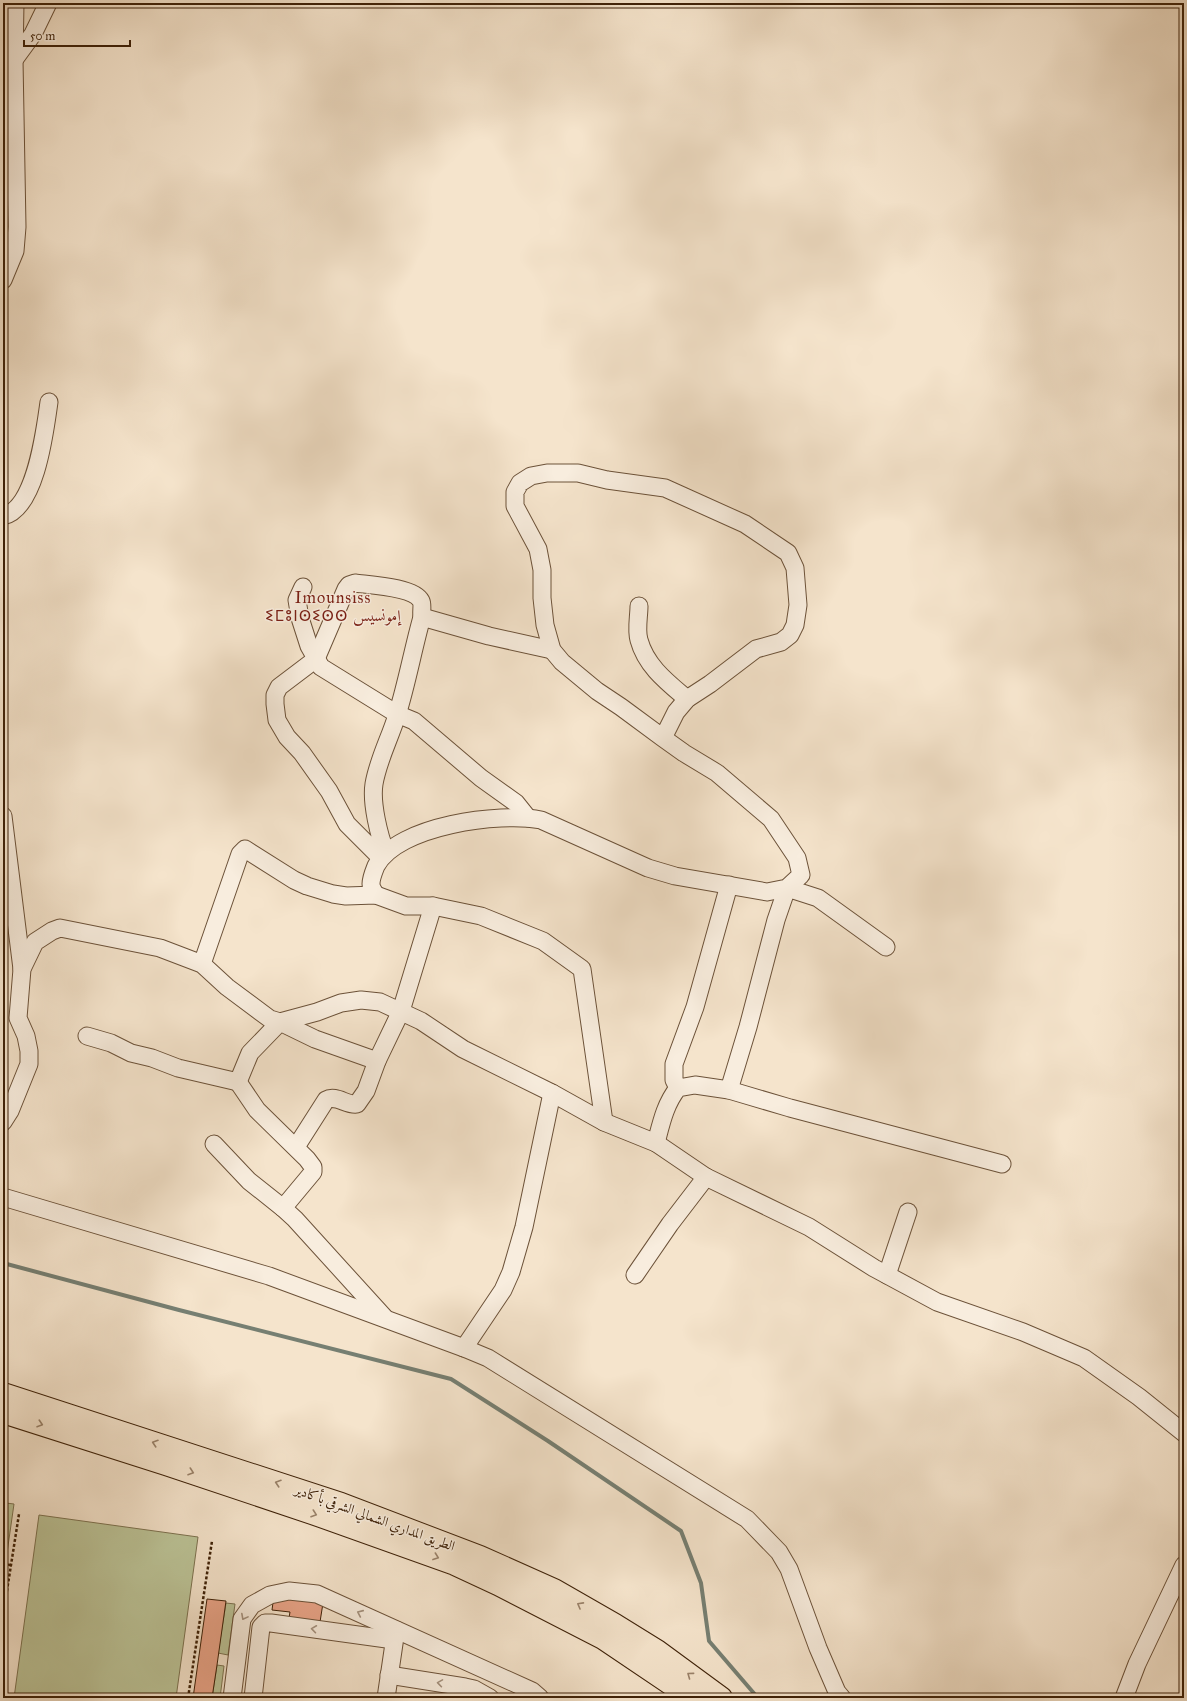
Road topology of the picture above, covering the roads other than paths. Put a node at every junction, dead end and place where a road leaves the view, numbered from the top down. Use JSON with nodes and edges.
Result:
{"nodes":[{"id":1,"x":15,"y":3,"type":"edge"},
{"id":2,"x":48,"y":3,"type":"edge"},
{"id":3,"x":8,"y":58,"type":"edge"},
{"id":4,"x":3,"y":280,"type":"edge"},
{"id":5,"x":49,"y":402,"type":"dead end"},
{"id":6,"x":3,"y":516,"type":"edge"},
{"id":7,"x":303,"y":587,"type":"dead end"},
{"id":8,"x":639,"y":606,"type":"dead end"},
{"id":9,"x":422,"y":617,"type":"junction"},
{"id":10,"x":552,"y":650,"type":"junction"},
{"id":11,"x":316,"y":659,"type":"junction"},
{"id":12,"x":687,"y":699,"type":"junction"},
{"id":13,"x":397,"y":714,"type":"junction"},
{"id":14,"x":663,"y":738,"type":"junction"},
{"id":15,"x":3,"y":816,"type":"edge"},
{"id":16,"x":528,"y":818,"type":"junction"},
{"id":17,"x":384,"y":855,"type":"junction"},
{"id":18,"x":729,"y":886,"type":"junction"},
{"id":19,"x":787,"y":888,"type":"junction"},
{"id":20,"x":376,"y":895,"type":"junction"},
{"id":21,"x":433,"y":906,"type":"junction"},
{"id":22,"x":886,"y":947,"type":"dead end"},
{"id":23,"x":202,"y":964,"type":"junction"},
{"id":24,"x":22,"y":969,"type":"junction"},
{"id":25,"x":401,"y":1011,"type":"junction"},
{"id":26,"x":280,"y":1022,"type":"junction"},
{"id":27,"x":87,"y":1036,"type":"dead end"},
{"id":28,"x":377,"y":1061,"type":"junction"},
{"id":29,"x":238,"y":1082,"type":"junction"},
{"id":30,"x":678,"y":1088,"type":"junction"},
{"id":31,"x":729,"y":1090,"type":"junction"},
{"id":32,"x":552,"y":1093,"type":"junction"},
{"id":33,"x":3,"y":1122,"type":"edge"},
{"id":34,"x":604,"y":1122,"type":"junction"},
{"id":35,"x":656,"y":1143,"type":"junction"},
{"id":36,"x":214,"y":1144,"type":"dead end"},
{"id":37,"x":296,"y":1147,"type":"junction"},
{"id":38,"x":1002,"y":1164,"type":"dead end"},
{"id":39,"x":706,"y":1177,"type":"junction"},
{"id":40,"x":3,"y":1197,"type":"edge"},
{"id":41,"x":283,"y":1208,"type":"junction"},
{"id":42,"x":908,"y":1212,"type":"dead end"},
{"id":43,"x":635,"y":1275,"type":"dead end"},
{"id":44,"x":887,"y":1275,"type":"junction"},
{"id":45,"x":385,"y":1319,"type":"junction"},
{"id":46,"x":464,"y":1348,"type":"junction"},
{"id":47,"x":3,"y":1394,"type":"edge"},
{"id":48,"x":3,"y":1412,"type":"edge"},
{"id":49,"x":1184,"y":1433,"type":"edge"},
{"id":50,"x":1184,"y":1565,"type":"edge"},
{"id":51,"x":395,"y":1635,"type":"junction"},
{"id":52,"x":237,"y":1654,"type":"junction"},
{"id":53,"x":258,"y":1657,"type":"junction"},
{"id":54,"x":389,"y":1675,"type":"junction"},
{"id":55,"x":232,"y":1698,"type":"edge"},
{"id":56,"x":253,"y":1698,"type":"edge"},
{"id":57,"x":386,"y":1698,"type":"edge"},
{"id":58,"x":490,"y":1698,"type":"edge"},
{"id":59,"x":540,"y":1698,"type":"edge"},
{"id":60,"x":692,"y":1698,"type":"edge"},
{"id":61,"x":721,"y":1698,"type":"edge"},
{"id":62,"x":842,"y":1698,"type":"edge"},
{"id":63,"x":1124,"y":1698,"type":"edge"}],
"edges":[{"from":1,"to":3,"type":"street"},
{"from":2,"to":3,"type":"street"},
{"from":3,"to":4,"type":"street"},
{"from":5,"to":6,"type":"street"},
{"from":7,"to":11,"type":"street"},
{"from":8,"to":12,"type":"street"},
{"from":9,"to":10,"type":"street"},
{"from":9,"to":11,"type":"street"},
{"from":9,"to":13,"type":"street"},
{"from":10,"to":12,"type":"street"},
{"from":10,"to":14,"type":"street"},
{"from":11,"to":13,"type":"street"},
{"from":11,"to":17,"type":"street"},
{"from":12,"to":14,"type":"street"},
{"from":13,"to":16,"type":"street"},
{"from":13,"to":17,"type":"street"},
{"from":14,"to":19,"type":"street"},
{"from":15,"to":24,"type":"street"},
{"from":16,"to":17,"type":"street"},
{"from":16,"to":18,"type":"street"},
{"from":17,"to":20,"type":"street"},
{"from":18,"to":19,"type":"street"},
{"from":18,"to":30,"type":"street"},
{"from":19,"to":22,"type":"street"},
{"from":19,"to":31,"type":"street"},
{"from":20,"to":21,"type":"street"},
{"from":20,"to":23,"type":"street"},
{"from":21,"to":25,"type":"street"},
{"from":21,"to":34,"type":"street"},
{"from":23,"to":24,"type":"street"},
{"from":23,"to":26,"type":"street"},
{"from":24,"to":33,"type":"street"},
{"from":25,"to":26,"type":"street"},
{"from":25,"to":28,"type":"street"},
{"from":25,"to":32,"type":"street"},
{"from":26,"to":28,"type":"street"},
{"from":26,"to":29,"type":"street"},
{"from":27,"to":29,"type":"street"},
{"from":28,"to":37,"type":"street"},
{"from":29,"to":37,"type":"street"},
{"from":30,"to":31,"type":"street"},
{"from":30,"to":35,"type":"street"},
{"from":31,"to":38,"type":"street"},
{"from":32,"to":34,"type":"street"},
{"from":32,"to":46,"type":"street"},
{"from":34,"to":35,"type":"street"},
{"from":35,"to":39,"type":"street"},
{"from":36,"to":41,"type":"street"},
{"from":37,"to":41,"type":"street"},
{"from":39,"to":43,"type":"street"},
{"from":39,"to":44,"type":"street"},
{"from":40,"to":45,"type":"street"},
{"from":41,"to":45,"type":"street"},
{"from":42,"to":44,"type":"street"},
{"from":44,"to":49,"type":"street"},
{"from":45,"to":46,"type":"street"},
{"from":46,"to":62,"type":"street"},
{"from":61,"to":47,"type":"highway","name":"الطريق المداري الشمالي الشرقي بأكادير","one_way":true},
{"from":48,"to":60,"type":"highway","name":"الطريق المداري الشمالي الشرقي بأكادير","one_way":true},
{"from":50,"to":63,"type":"street"},
{"from":51,"to":52,"type":"street","one_way":true},
{"from":51,"to":53,"type":"street","one_way":true},
{"from":51,"to":54,"type":"street"},
{"from":51,"to":59,"type":"street"},
{"from":52,"to":53,"type":"street"},
{"from":52,"to":55,"type":"street"},
{"from":53,"to":56,"type":"street"},
{"from":54,"to":57,"type":"street"},
{"from":58,"to":54,"type":"street","one_way":true}]}
